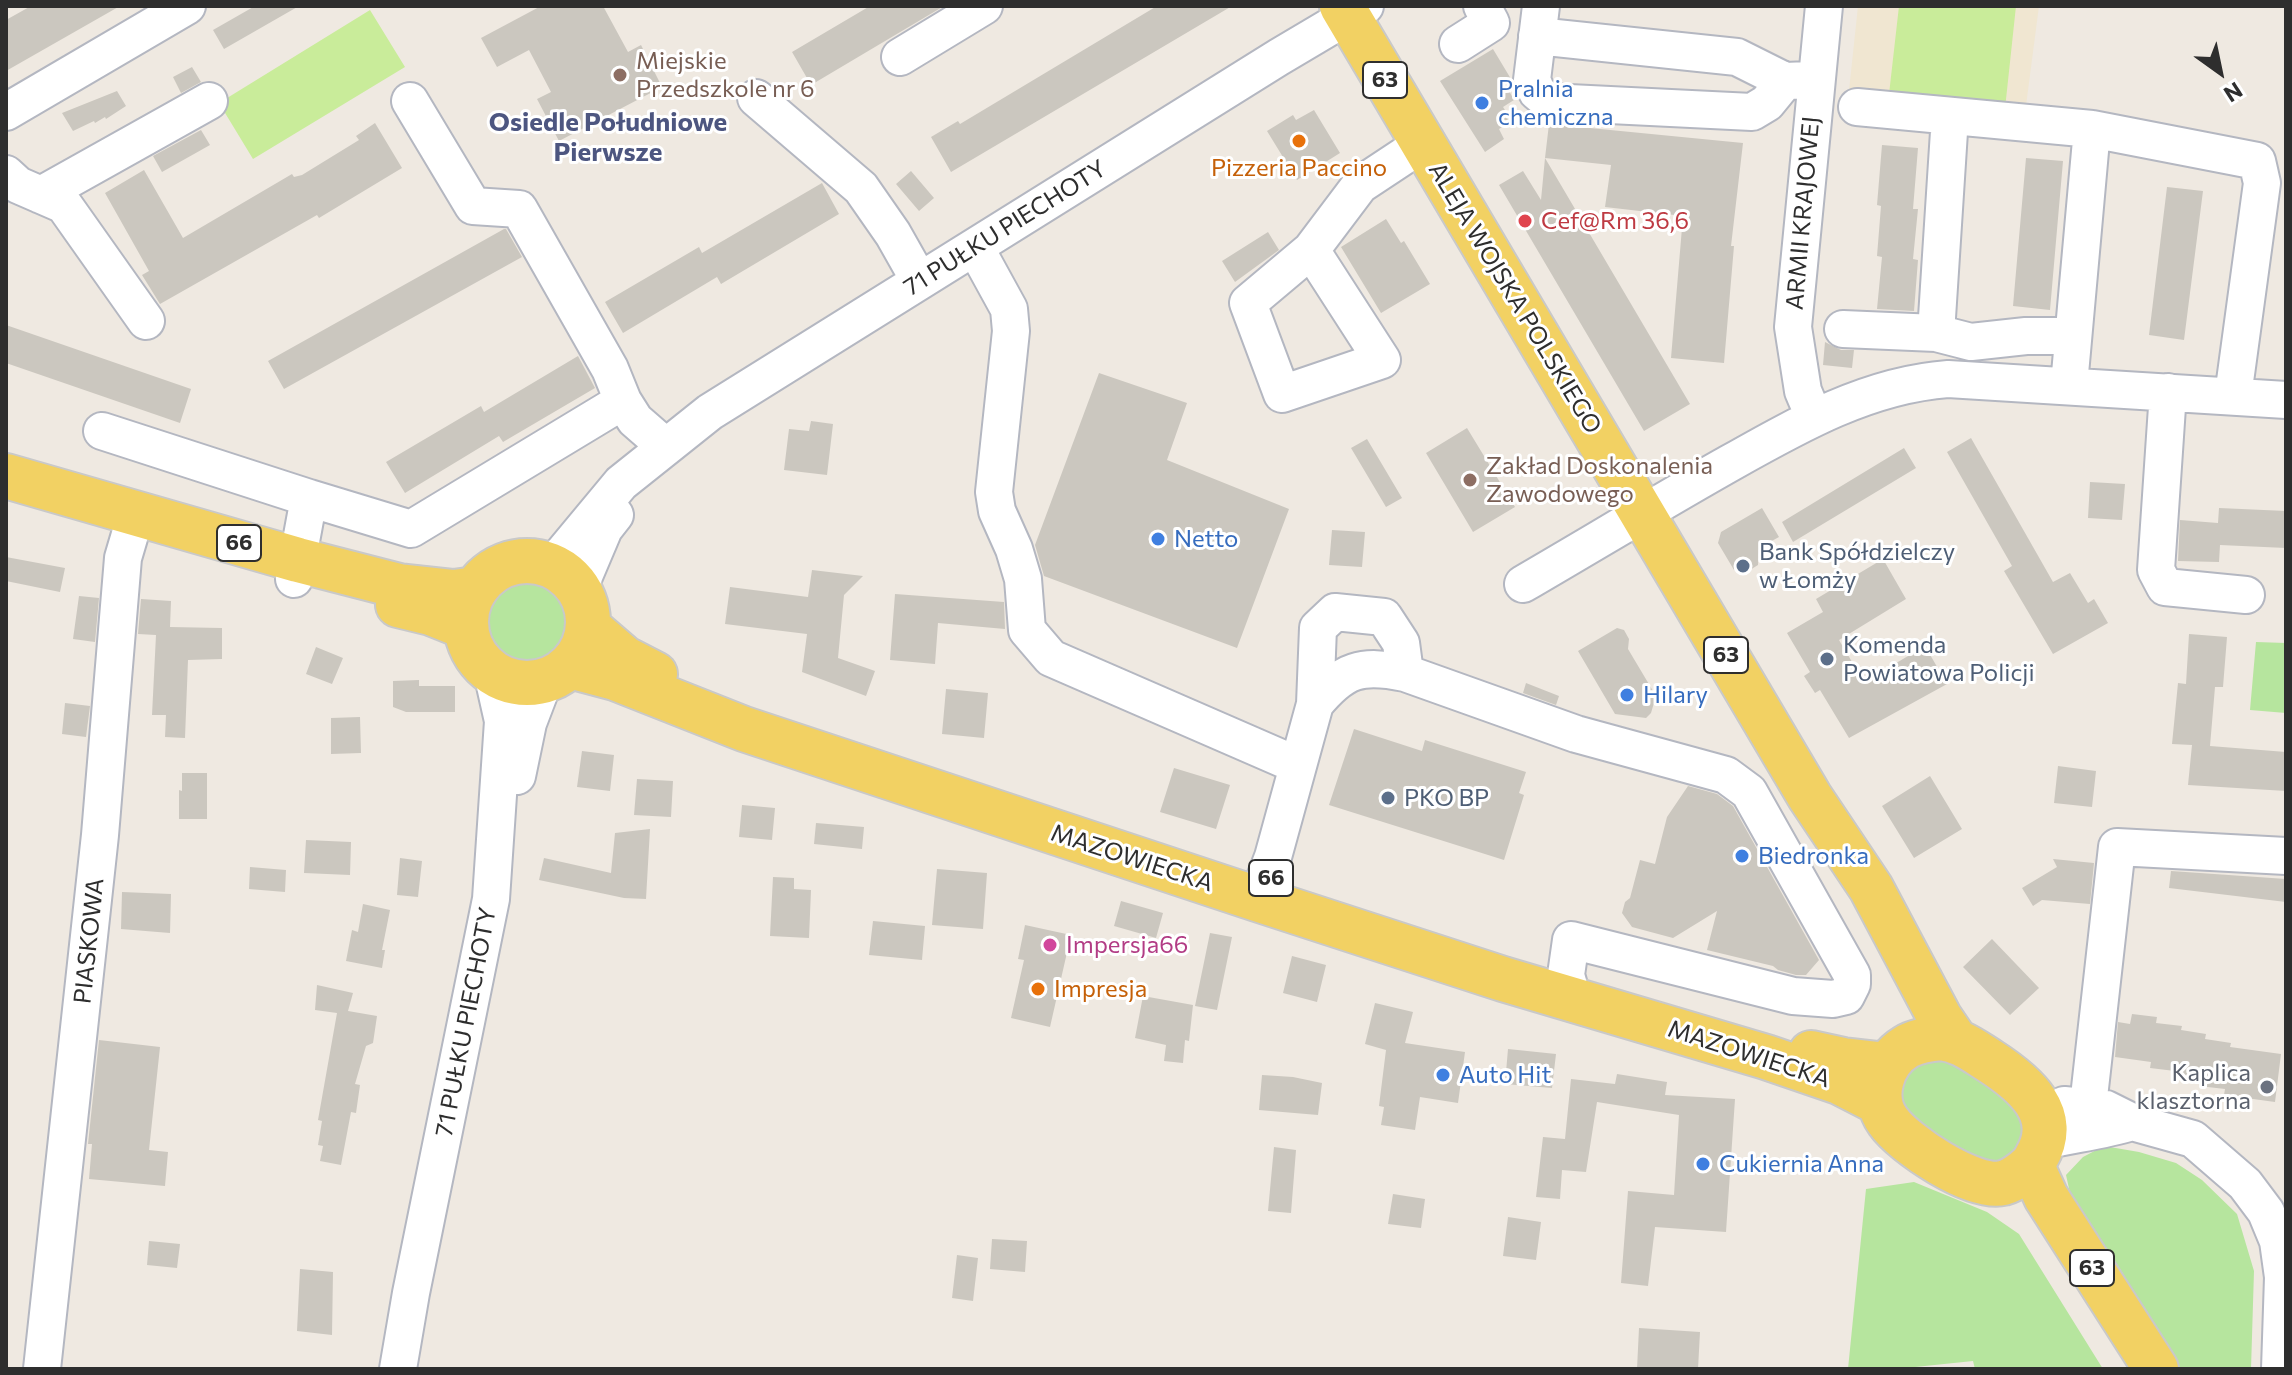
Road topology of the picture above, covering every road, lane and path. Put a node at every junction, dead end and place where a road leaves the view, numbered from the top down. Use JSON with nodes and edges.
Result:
{"nodes":[{"id":1,"x":187,"y":6,"type":"edge"},
{"id":2,"x":984,"y":6,"type":"edge"},
{"id":3,"x":1482,"y":6,"type":"edge"},
{"id":4,"x":1824,"y":6,"type":"edge"},
{"id":5,"x":1352,"y":9,"type":"edge"},
{"id":6,"x":1539,"y":21,"type":"edge"},
{"id":7,"x":1458,"y":44,"type":"dead end"},
{"id":8,"x":900,"y":57,"type":"dead end"},
{"id":9,"x":1801,"y":80,"type":"junction"},
{"id":10,"x":756,"y":98,"type":"dead end"},
{"id":11,"x":209,"y":101,"type":"dead end"},
{"id":12,"x":410,"y":101,"type":"dead end"},
{"id":13,"x":1857,"y":107,"type":"dead end"},
{"id":14,"x":6,"y":112,"type":"edge"},
{"id":15,"x":1950,"y":116,"type":"junction"},
{"id":16,"x":2092,"y":129,"type":"junction"},
{"id":17,"x":1422,"y":144,"type":"junction"},
{"id":18,"x":2271,"y":154,"type":"edge"},
{"id":19,"x":6,"y":174,"type":"edge"},
{"id":20,"x":41,"y":195,"type":"junction"},
{"id":21,"x":975,"y":247,"type":"junction"},
{"id":22,"x":1311,"y":250,"type":"dead end"},
{"id":23,"x":919,"y":280,"type":"junction"},
{"id":24,"x":146,"y":321,"type":"dead end"},
{"id":25,"x":1843,"y":329,"type":"dead end"},
{"id":26,"x":1936,"y":333,"type":"junction"},
{"id":27,"x":2071,"y":336,"type":"junction"},
{"id":28,"x":2069,"y":385,"type":"junction"},
{"id":29,"x":2168,"y":392,"type":"junction"},
{"id":30,"x":2233,"y":396,"type":"junction"},
{"id":31,"x":2286,"y":400,"type":"edge"},
{"id":32,"x":623,"y":401,"type":"junction"},
{"id":33,"x":1814,"y":417,"type":"junction"},
{"id":34,"x":102,"y":431,"type":"dead end"},
{"id":35,"x":666,"y":447,"type":"junction"},
{"id":36,"x":6,"y":476,"type":"edge"},
{"id":37,"x":6,"y":497,"type":"edge"},
{"id":38,"x":309,"y":498,"type":"junction"},
{"id":39,"x":1644,"y":513,"type":"junction"},
{"id":40,"x":132,"y":523,"type":"junction"},
{"id":41,"x":296,"y":569,"type":"junction"},
{"id":42,"x":1523,"y":584,"type":"dead end"},
{"id":43,"x":573,"y":594,"type":"junction"},
{"id":44,"x":2246,"y":595,"type":"dead end"},
{"id":45,"x":471,"y":608,"type":"junction"},
{"id":46,"x":492,"y":672,"type":"junction"},
{"id":47,"x":557,"y":673,"type":"junction"},
{"id":48,"x":1405,"y":673,"type":"junction"},
{"id":49,"x":1315,"y":704,"type":"junction"},
{"id":50,"x":1297,"y":765,"type":"junction"},
{"id":51,"x":1810,"y":797,"type":"junction"},
{"id":52,"x":2286,"y":856,"type":"edge"},
{"id":53,"x":1261,"y":887,"type":"junction"},
{"id":54,"x":491,"y":899,"type":"junction"},
{"id":55,"x":1570,"y":987,"type":"junction"},
{"id":56,"x":1955,"y":1040,"type":"junction"},
{"id":57,"x":1891,"y":1071,"type":"junction"},
{"id":58,"x":2035,"y":1098,"type":"junction"},
{"id":59,"x":2088,"y":1106,"type":"junction"},
{"id":60,"x":2132,"y":1122,"type":"junction"},
{"id":61,"x":2026,"y":1163,"type":"junction"},
{"id":62,"x":2282,"y":1240,"type":"edge"},
{"id":63,"x":42,"y":1369,"type":"edge"},
{"id":64,"x":398,"y":1369,"type":"edge"},
{"id":65,"x":2129,"y":1369,"type":"edge"},
{"id":66,"x":2156,"y":1369,"type":"edge"},
{"id":67,"x":2280,"y":1369,"type":"edge"}],
"edges":[{"from":1,"to":14,"type":"street"},
{"from":2,"to":8,"type":"street"},
{"from":3,"to":7,"type":"street"},
{"from":4,"to":9,"type":"street","name":"ARMII KRAJOWEJ"},
{"from":5,"to":17,"type":"main road","name":"ALEJA WOJSKA POLSKIEGO","number":"63"},
{"from":5,"to":21,"type":"street","name":"71 PUŁKU PIECHOTY"},
{"from":6,"to":9,"type":"street"},
{"from":6,"to":9,"type":"street"},
{"from":9,"to":33,"type":"street","name":"ARMII KRAJOWEJ"},
{"from":10,"to":23,"type":"street"},
{"from":11,"to":20,"type":"street"},
{"from":12,"to":32,"type":"street"},
{"from":13,"to":15,"type":"street"},
{"from":15,"to":16,"type":"street"},
{"from":15,"to":26,"type":"street"},
{"from":16,"to":18,"type":"street"},
{"from":16,"to":27,"type":"street"},
{"from":17,"to":22,"type":"street"},
{"from":17,"to":39,"type":"main road","name":"ALEJA WOJSKA POLSKIEGO","number":"63"},
{"from":18,"to":30,"type":"street"},
{"from":19,"to":20,"type":"street"},
{"from":20,"to":24,"type":"street"},
{"from":21,"to":23,"type":"street","name":"71 PUŁKU PIECHOTY"},
{"from":21,"to":50,"type":"street"},
{"from":23,"to":35,"type":"street","name":"71 PUŁKU PIECHOTY"},
{"from":25,"to":26,"type":"street"},
{"from":26,"to":27,"type":"street"},
{"from":27,"to":28,"type":"street"},
{"from":28,"to":29,"type":"street"},
{"from":28,"to":33,"type":"street"},
{"from":29,"to":30,"type":"street"},
{"from":29,"to":44,"type":"street"},
{"from":30,"to":31,"type":"street"},
{"from":32,"to":35,"type":"street"},
{"from":32,"to":38,"type":"street"},
{"from":33,"to":39,"type":"street"},
{"from":34,"to":38,"type":"street"},
{"from":35,"to":43,"type":"street","name":"71 PUŁKU PIECHOTY"},
{"from":36,"to":40,"type":"main road","number":"66"},
{"from":37,"to":40,"type":"main road","number":"66"},
{"from":38,"to":41,"type":"street"},
{"from":39,"to":42,"type":"street"},
{"from":39,"to":51,"type":"main road","name":"ALEJA WOJSKA POLSKIEGO","number":"63"},
{"from":40,"to":41,"type":"main road","number":"66"},
{"from":40,"to":63,"type":"street","name":"PIASKOWA"},
{"from":41,"to":45,"type":"main road","number":"66"},
{"from":43,"to":45,"type":"main road"},
{"from":43,"to":47,"type":"main road"},
{"from":43,"to":53,"type":"main road","name":"MAZOWIECKA","number":"66"},
{"from":45,"to":46,"type":"main road"},
{"from":46,"to":47,"type":"main road"},
{"from":46,"to":54,"type":"street","name":"71 PUŁKU PIECHOTY"},
{"from":47,"to":53,"type":"main road","name":"MAZOWIECKA","number":"66"},
{"from":47,"to":54,"type":"street"},
{"from":48,"to":49,"type":"street"},
{"from":48,"to":49,"type":"street"},
{"from":48,"to":55,"type":"street"},
{"from":49,"to":50,"type":"street"},
{"from":50,"to":53,"type":"street"},
{"from":51,"to":56,"type":"main road","name":"ALEJA WOJSKA POLSKIEGO","number":"63"},
{"from":51,"to":57,"type":"main road","name":"ALEJA WOJSKA POLSKIEGO","number":"63"},
{"from":52,"to":59,"type":"street"},
{"from":53,"to":55,"type":"main road","name":"MAZOWIECKA","number":"66"},
{"from":54,"to":64,"type":"street","name":"71 PUŁKU PIECHOTY"},
{"from":55,"to":57,"type":"main road","name":"MAZOWIECKA","number":"66"},
{"from":56,"to":57,"type":"main road"},
{"from":56,"to":58,"type":"main road","number":"63"},
{"from":57,"to":61,"type":"main road","number":"63"},
{"from":58,"to":59,"type":"street"},
{"from":58,"to":61,"type":"main road","number":"63"},
{"from":59,"to":60,"type":"street"},
{"from":60,"to":61,"type":"street"},
{"from":60,"to":62,"type":"street"},
{"from":61,"to":65,"type":"main road","number":"63"},
{"from":61,"to":66,"type":"main road","number":"63"},
{"from":62,"to":67,"type":"street"}]}
